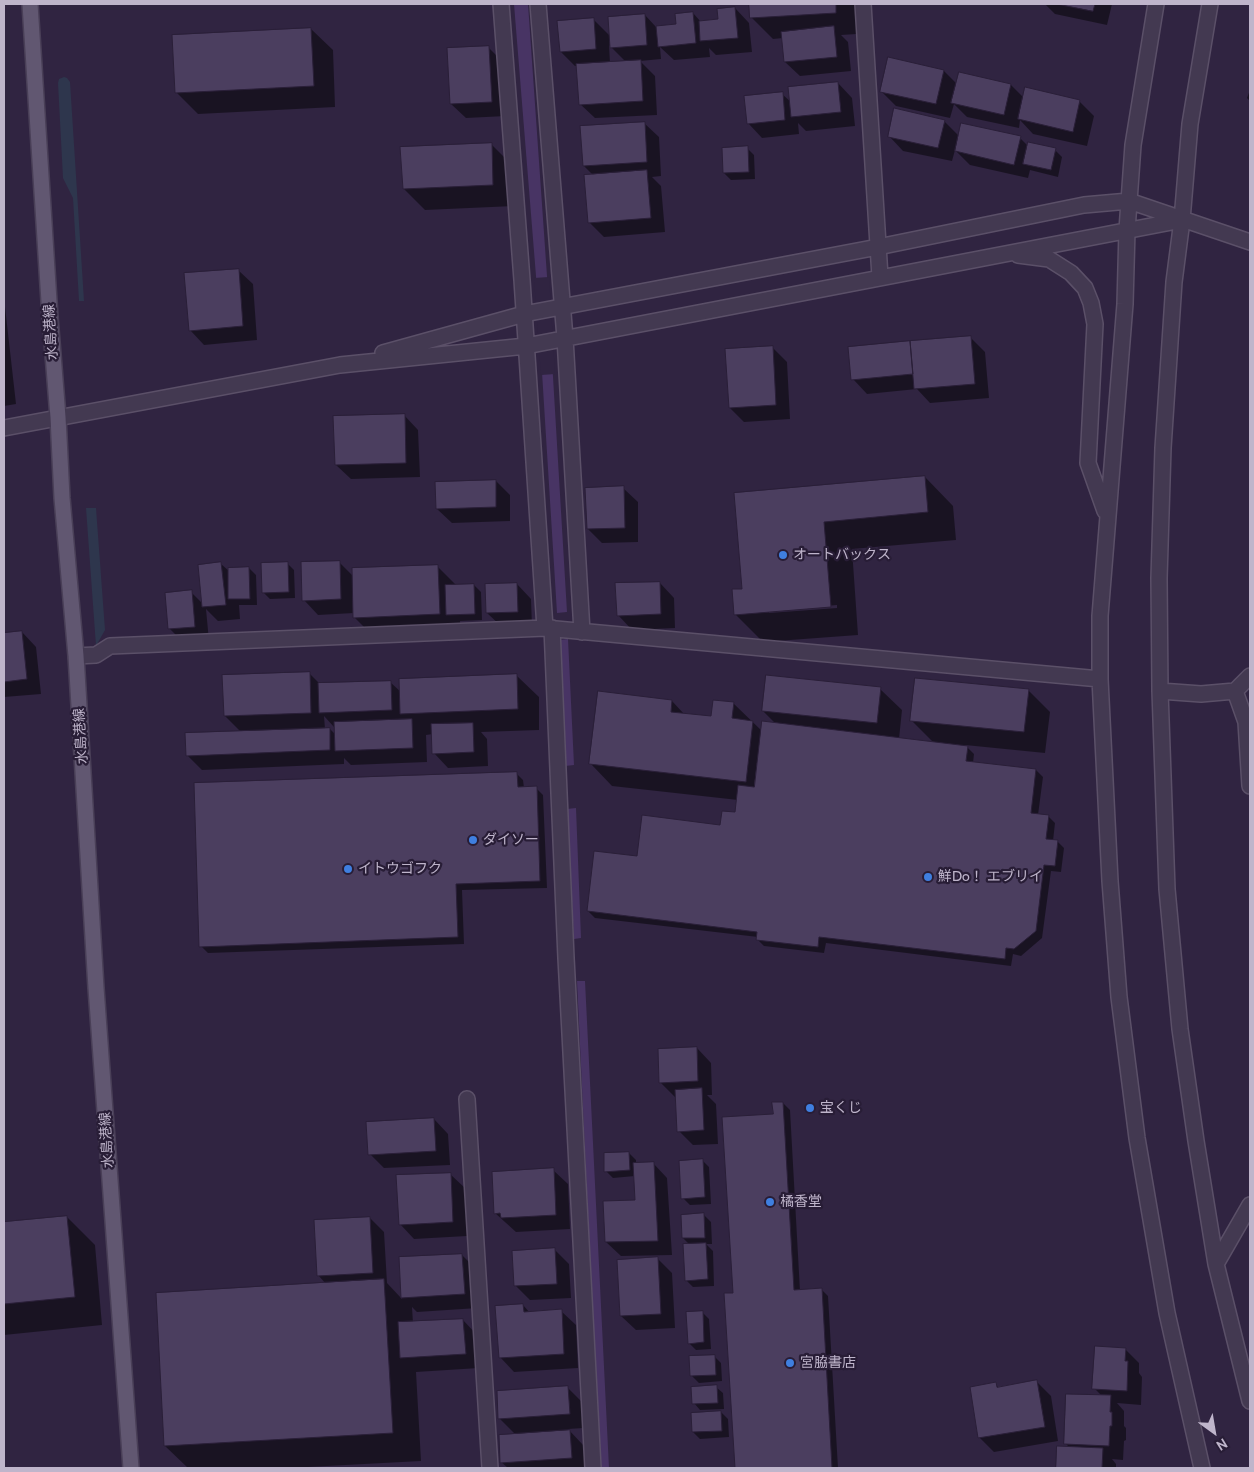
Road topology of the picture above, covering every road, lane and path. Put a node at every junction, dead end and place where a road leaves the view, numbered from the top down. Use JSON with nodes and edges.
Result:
{"nodes":[{"id":1,"x":30,"y":4,"type":"edge"},
{"id":2,"x":501,"y":4,"type":"edge"},
{"id":3,"x":538,"y":4,"type":"edge"},
{"id":4,"x":862,"y":4,"type":"edge"},
{"id":5,"x":1156,"y":4,"type":"edge"},
{"id":6,"x":1210,"y":4,"type":"edge"},
{"id":7,"x":1129,"y":202,"type":"junction"},
{"id":8,"x":1182,"y":220,"type":"junction"},
{"id":9,"x":1127,"y":230,"type":"junction"},
{"id":10,"x":1250,"y":242,"type":"edge"},
{"id":11,"x":878,"y":247,"type":"junction"},
{"id":12,"x":1006,"y":253,"type":"junction"},
{"id":13,"x":880,"y":277,"type":"junction"},
{"id":14,"x":543,"y":311,"type":"junction"},
{"id":15,"x":546,"y":342,"type":"junction"},
{"id":16,"x":340,"y":365,"type":"junction"},
{"id":17,"x":58,"y":417,"type":"junction"},
{"id":18,"x":4,"y":428,"type":"edge"},
{"id":19,"x":1107,"y":517,"type":"junction"},
{"id":20,"x":548,"y":628,"type":"junction"},
{"id":21,"x":582,"y":632,"type":"junction"},
{"id":22,"x":76,"y":656,"type":"junction"},
{"id":23,"x":1250,"y":676,"type":"edge"},
{"id":24,"x":1100,"y":679,"type":"junction"},
{"id":25,"x":1160,"y":691,"type":"junction"},
{"id":26,"x":1235,"y":691,"type":"junction"},
{"id":27,"x":1250,"y":786,"type":"edge"},
{"id":28,"x":467,"y":1099,"type":"dead end"},
{"id":29,"x":1250,"y":1205,"type":"edge"},
{"id":30,"x":1216,"y":1264,"type":"junction"},
{"id":31,"x":1250,"y":1401,"type":"edge"},
{"id":32,"x":131,"y":1468,"type":"edge"},
{"id":33,"x":490,"y":1468,"type":"edge"},
{"id":34,"x":593,"y":1468,"type":"edge"},
{"id":35,"x":1202,"y":1468,"type":"edge"}],
"edges":[{"from":1,"to":17,"type":"main road","name":"水島港線"},
{"from":2,"to":14,"type":"street"},
{"from":3,"to":14,"type":"street"},
{"from":4,"to":11,"type":"street"},
{"from":5,"to":7,"type":"street"},
{"from":6,"to":8,"type":"street"},
{"from":7,"to":8,"type":"street"},
{"from":7,"to":9,"type":"street"},
{"from":7,"to":11,"type":"street"},
{"from":8,"to":9,"type":"street"},
{"from":8,"to":10,"type":"street"},
{"from":8,"to":25,"type":"street"},
{"from":9,"to":12,"type":"street"},
{"from":9,"to":19,"type":"street"},
{"from":11,"to":13,"type":"street"},
{"from":11,"to":14,"type":"street"},
{"from":12,"to":13,"type":"street"},
{"from":12,"to":19,"type":"street"},
{"from":13,"to":15,"type":"street"},
{"from":14,"to":15,"type":"street"},
{"from":14,"to":15,"type":"street"},
{"from":14,"to":16,"type":"street"},
{"from":15,"to":16,"type":"street"},
{"from":15,"to":20,"type":"street"},
{"from":15,"to":21,"type":"street"},
{"from":16,"to":17,"type":"street"},
{"from":17,"to":18,"type":"street"},
{"from":17,"to":22,"type":"main road","name":"水島港線"},
{"from":19,"to":24,"type":"street"},
{"from":20,"to":21,"type":"street"},
{"from":20,"to":22,"type":"street"},
{"from":20,"to":34,"type":"street"},
{"from":21,"to":24,"type":"street"},
{"from":22,"to":32,"type":"main road","name":"水島港線"},
{"from":23,"to":26,"type":"street"},
{"from":24,"to":35,"type":"street"},
{"from":25,"to":26,"type":"street"},
{"from":25,"to":30,"type":"street"},
{"from":26,"to":27,"type":"street"},
{"from":28,"to":33,"type":"street"},
{"from":29,"to":30,"type":"street"},
{"from":30,"to":31,"type":"street"}]}
